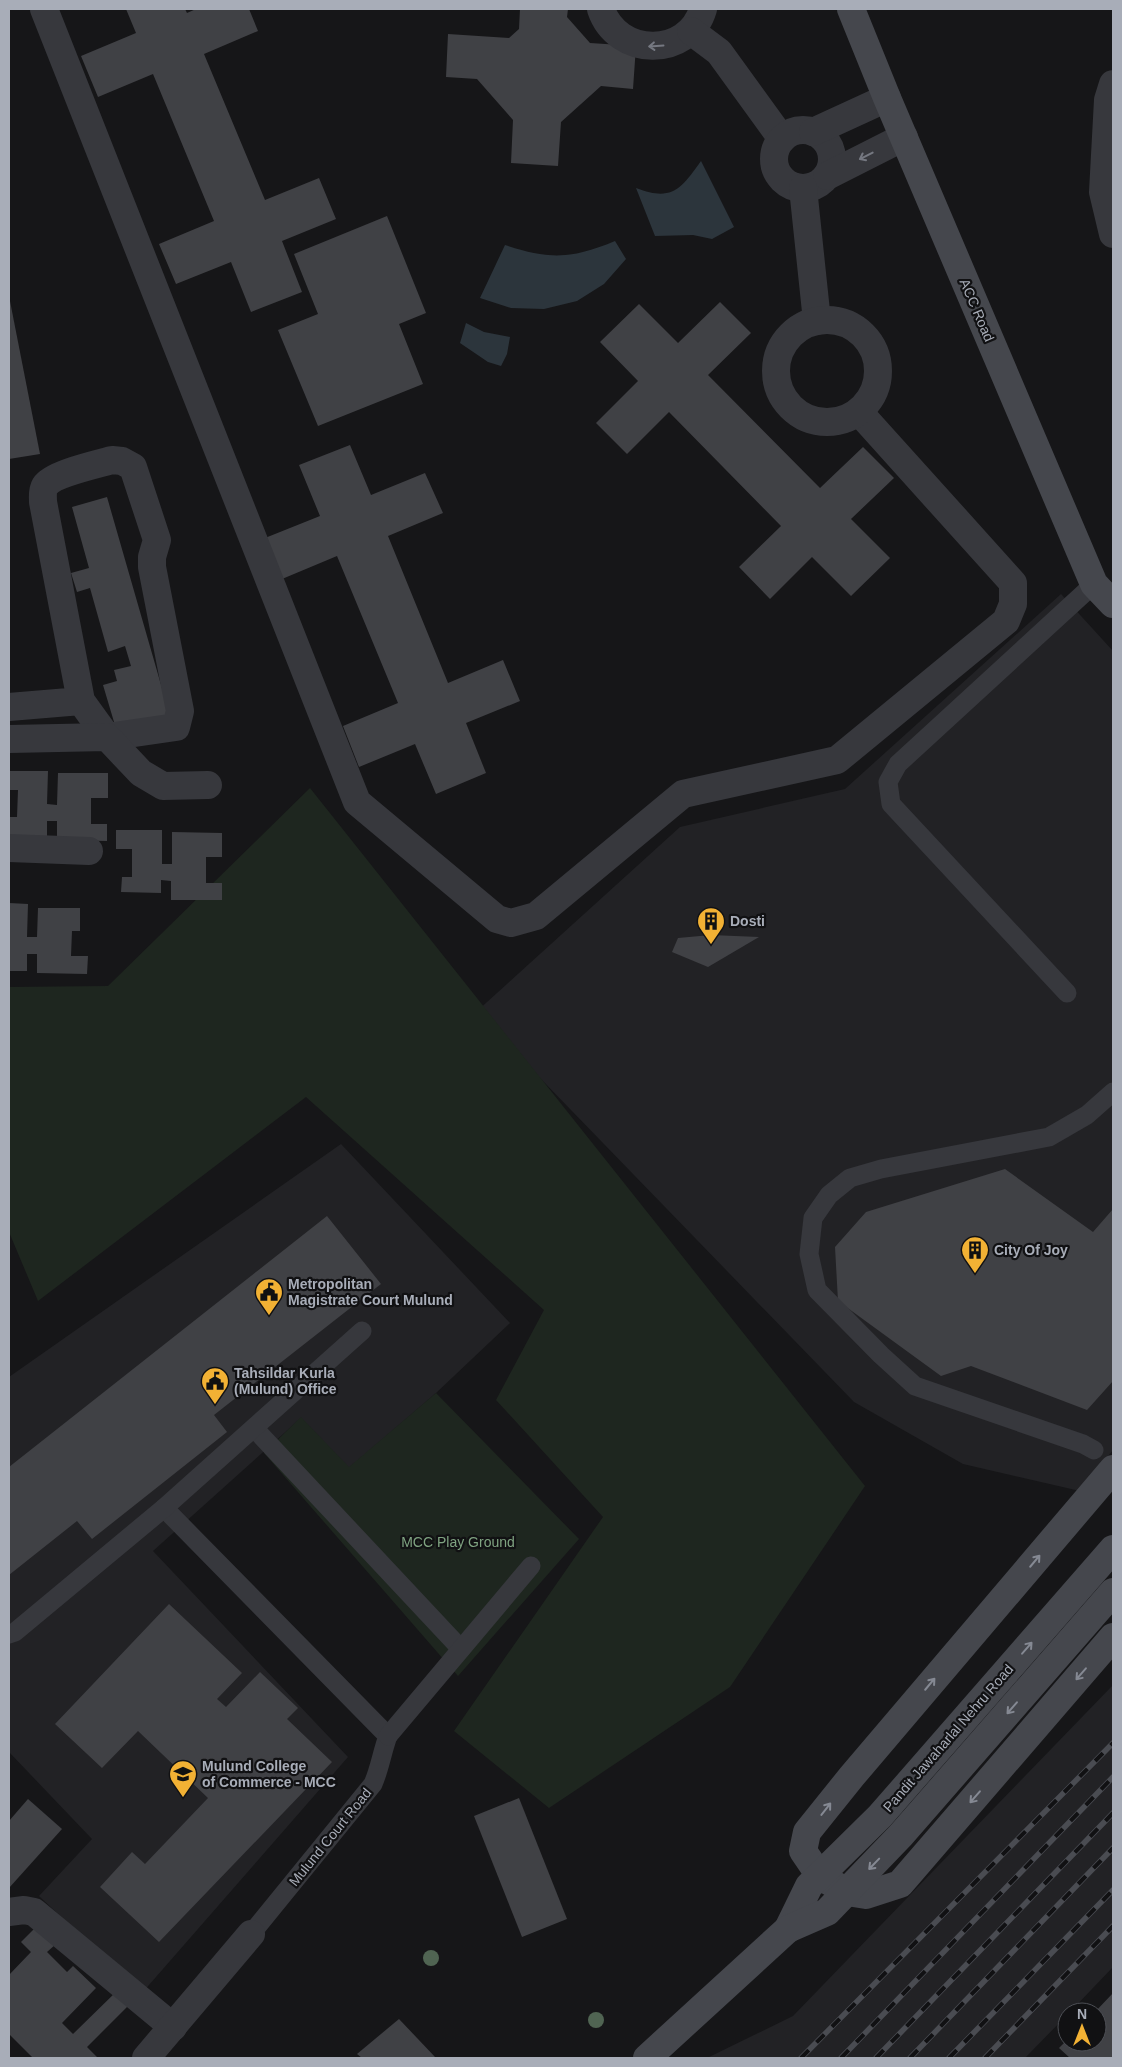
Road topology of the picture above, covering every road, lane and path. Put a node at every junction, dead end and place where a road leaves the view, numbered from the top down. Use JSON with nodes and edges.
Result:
{"nodes":[{"id":1,"x":44,"y":9,"type":"edge"},
{"id":2,"x":601,"y":9,"type":"edge"},
{"id":3,"x":851,"y":9,"type":"edge"},
{"id":4,"x":697,"y":20,"type":"edge"},
{"id":5,"x":1113,"y":84,"type":"edge"},
{"id":6,"x":887,"y":98,"type":"junction"},
{"id":7,"x":813,"y":132,"type":"junction"},
{"id":8,"x":904,"y":137,"type":"junction"},
{"id":9,"x":782,"y":139,"type":"junction"},
{"id":10,"x":827,"y":176,"type":"junction"},
{"id":11,"x":803,"y":188,"type":"junction"},
{"id":12,"x":1113,"y":234,"type":"edge"},
{"id":13,"x":817,"y":321,"type":"junction"},
{"id":14,"x":860,"y":412,"type":"junction"},
{"id":15,"x":1094,"y":584,"type":"junction"},
{"id":16,"x":1113,"y":604,"type":"edge"},
{"id":17,"x":81,"y":701,"type":"junction"},
{"id":18,"x":9,"y":707,"type":"edge"},
{"id":19,"x":107,"y":737,"type":"junction"},
{"id":20,"x":9,"y":739,"type":"edge"},
{"id":21,"x":208,"y":785,"type":"dead end"},
{"id":22,"x":9,"y":848,"type":"edge"},
{"id":23,"x":89,"y":851,"type":"dead end"},
{"id":24,"x":1067,"y":993,"type":"dead end"},
{"id":25,"x":1113,"y":1092,"type":"edge"},
{"id":26,"x":362,"y":1331,"type":"dead end"},
{"id":27,"x":254,"y":1428,"type":"junction"},
{"id":28,"x":1094,"y":1450,"type":"dead end"},
{"id":29,"x":1113,"y":1469,"type":"edge"},
{"id":30,"x":164,"y":1508,"type":"junction"},
{"id":31,"x":1113,"y":1549,"type":"edge"},
{"id":32,"x":531,"y":1566,"type":"dead end"},
{"id":33,"x":1113,"y":1592,"type":"edge"},
{"id":34,"x":9,"y":1634,"type":"edge"},
{"id":35,"x":1113,"y":1637,"type":"edge"},
{"id":36,"x":461,"y":1649,"type":"junction"},
{"id":37,"x":388,"y":1736,"type":"junction"},
{"id":38,"x":820,"y":1876,"type":"junction"},
{"id":39,"x":847,"y":1892,"type":"junction"},
{"id":40,"x":9,"y":1912,"type":"edge"},
{"id":41,"x":788,"y":1929,"type":"junction"},
{"id":42,"x":251,"y":1934,"type":"joint"},
{"id":43,"x":173,"y":2027,"type":"junction"},
{"id":44,"x":146,"y":2058,"type":"edge"},
{"id":45,"x":647,"y":2058,"type":"edge"}],
"edges":[{"from":1,"to":14,"type":"street"},
{"from":4,"to":2,"type":"street","one_way":true},
{"from":3,"to":6,"type":"main road","name":"ACC Road"},
{"from":4,"to":9,"type":"street"},
{"from":5,"to":12,"type":"street"},
{"from":6,"to":7,"type":"street"},
{"from":6,"to":8,"type":"main road","name":"ACC Road"},
{"from":7,"to":9,"type":"street"},
{"from":7,"to":10,"type":"street"},
{"from":8,"to":10,"type":"street","one_way":true},
{"from":8,"to":15,"type":"main road","name":"ACC Road"},
{"from":9,"to":11,"type":"street"},
{"from":10,"to":11,"type":"street"},
{"from":11,"to":13,"type":"street"},
{"from":13,"to":14,"type":"street"},
{"from":13,"to":14,"type":"street"},
{"from":15,"to":16,"type":"main road","name":"ACC Road"},
{"from":15,"to":24,"type":"lane"},
{"from":17,"to":18,"type":"street"},
{"from":17,"to":19,"type":"street"},
{"from":17,"to":19,"type":"street"},
{"from":19,"to":20,"type":"street"},
{"from":19,"to":21,"type":"street"},
{"from":22,"to":23,"type":"street"},
{"from":25,"to":28,"type":"lane"},
{"from":26,"to":27,"type":"lane"},
{"from":27,"to":30,"type":"lane"},
{"from":27,"to":36,"type":"lane"},
{"from":38,"to":29,"type":"main road","one_way":true},
{"from":30,"to":34,"type":"lane"},
{"from":30,"to":37,"type":"lane"},
{"from":38,"to":31,"type":"main road","name":"Pandit Jawaharlal Nehru Road","one_way":true},
{"from":32,"to":36,"type":"lane"},
{"from":33,"to":39,"type":"main road","name":"Pandit Jawaharlal Nehru Road","one_way":true},
{"from":35,"to":39,"type":"main road","one_way":true},
{"from":36,"to":37,"type":"lane"},
{"from":37,"to":42,"type":"lane","name":"Mulund Court Road"},
{"from":38,"to":39,"type":"main road"},
{"from":38,"to":41,"type":"main road","name":"Pandit Jawaharlal Nehru Road"},
{"from":39,"to":41,"type":"main road","name":"Pandit Jawaharlal Nehru Road"},
{"from":40,"to":43,"type":"street"},
{"from":41,"to":45,"type":"main road"},
{"from":42,"to":43,"type":"street","name":"Mulund Court Road"},
{"from":43,"to":44,"type":"street","name":"Mulund Court Road"}]}
